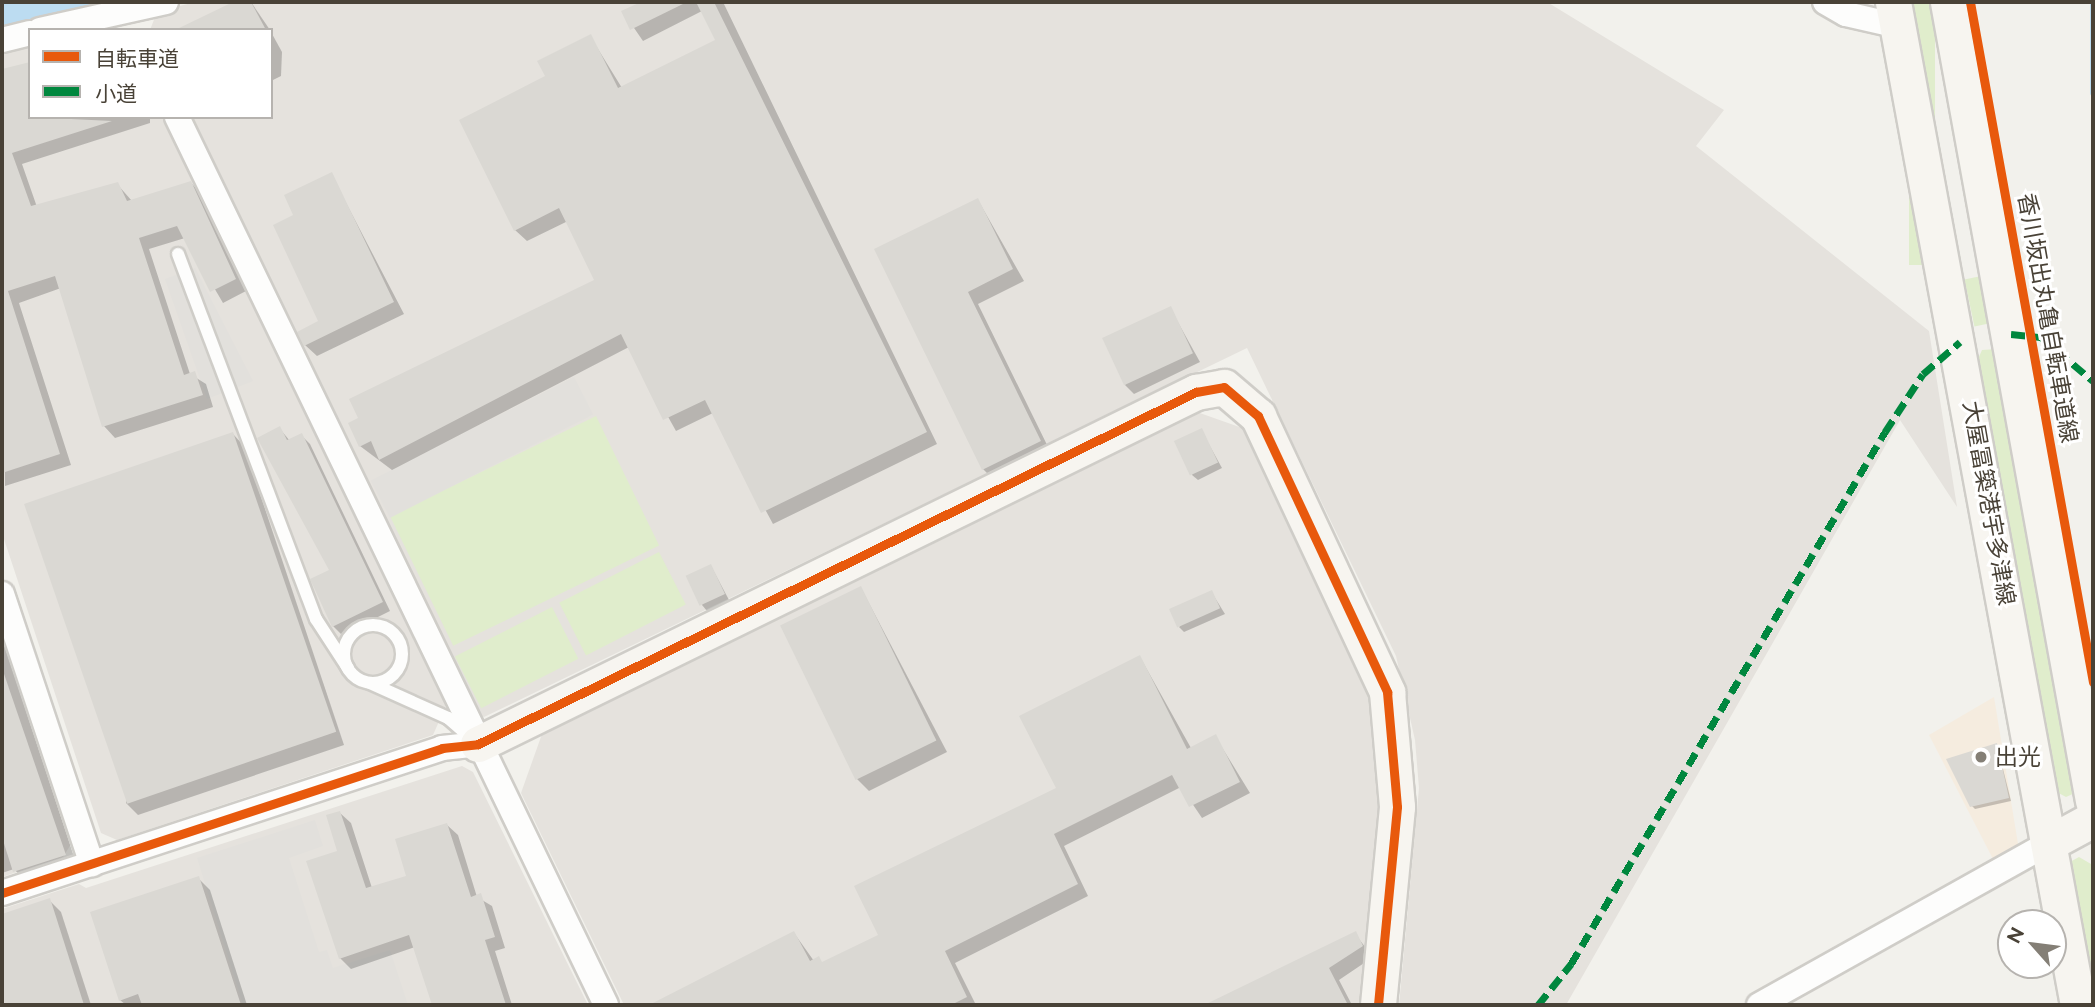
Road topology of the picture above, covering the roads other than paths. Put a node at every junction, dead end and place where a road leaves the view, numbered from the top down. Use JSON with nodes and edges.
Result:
{"nodes":[{"id":1,"x":166,"y":2,"type":"edge"},
{"id":2,"x":1825,"y":2,"type":"edge"},
{"id":3,"x":1948,"y":2,"type":"edge"},
{"id":4,"x":1896,"y":14,"type":"edge"},
{"id":5,"x":131,"y":21,"type":"edge"},
{"id":6,"x":60,"y":28,"type":"edge"},
{"id":7,"x":28,"y":34,"type":"edge"},
{"id":8,"x":2,"y":40,"type":"edge"},
{"id":9,"x":178,"y":119,"type":"edge"},
{"id":10,"x":178,"y":254,"type":"dead end"},
{"id":11,"x":2011,"y":334,"type":"junction"},
{"id":12,"x":1960,"y":342,"type":"junction"},
{"id":13,"x":2,"y":594,"type":"edge"},
{"id":14,"x":348,"y":668,"type":"junction"},
{"id":15,"x":369,"y":683,"type":"junction"},
{"id":16,"x":478,"y":744,"type":"junction"},
{"id":17,"x":2093,"y":801,"type":"edge"},
{"id":18,"x":2093,"y":818,"type":"edge"},
{"id":19,"x":2049,"y":843,"type":"junction"},
{"id":20,"x":92,"y":864,"type":"junction"},
{"id":21,"x":2,"y":893,"type":"edge"},
{"id":22,"x":607,"y":1005,"type":"edge"},
{"id":23,"x":1378,"y":1005,"type":"edge"},
{"id":24,"x":1759,"y":1005,"type":"edge"},
{"id":25,"x":2078,"y":1005,"type":"edge"}],
"edges":[{"from":1,"to":5,"type":"street"},
{"from":2,"to":4,"type":"street"},
{"from":3,"to":11,"type":"main road"},
{"from":4,"to":12,"type":"main road","name":"大屋冨築港宇多津線"},
{"from":5,"to":6,"type":"street"},
{"from":7,"to":8,"type":"street"},
{"from":9,"to":16,"type":"street"},
{"from":10,"to":14,"type":"lane"},
{"from":11,"to":12,"type":"main road"},
{"from":11,"to":17,"type":"main road"},
{"from":12,"to":19,"type":"main road","name":"大屋冨築港宇多津線"},
{"from":13,"to":20,"type":"street"},
{"from":14,"to":15,"type":"lane"},
{"from":14,"to":15,"type":"lane"},
{"from":15,"to":16,"type":"lane"},
{"from":16,"to":20,"type":"street"},
{"from":16,"to":22,"type":"street"},
{"from":16,"to":23,"type":"main road"},
{"from":18,"to":19,"type":"main road"},
{"from":19,"to":24,"type":"street"},
{"from":19,"to":25,"type":"main road","name":"大屋冨築港宇多津線"},
{"from":20,"to":21,"type":"street"}]}
